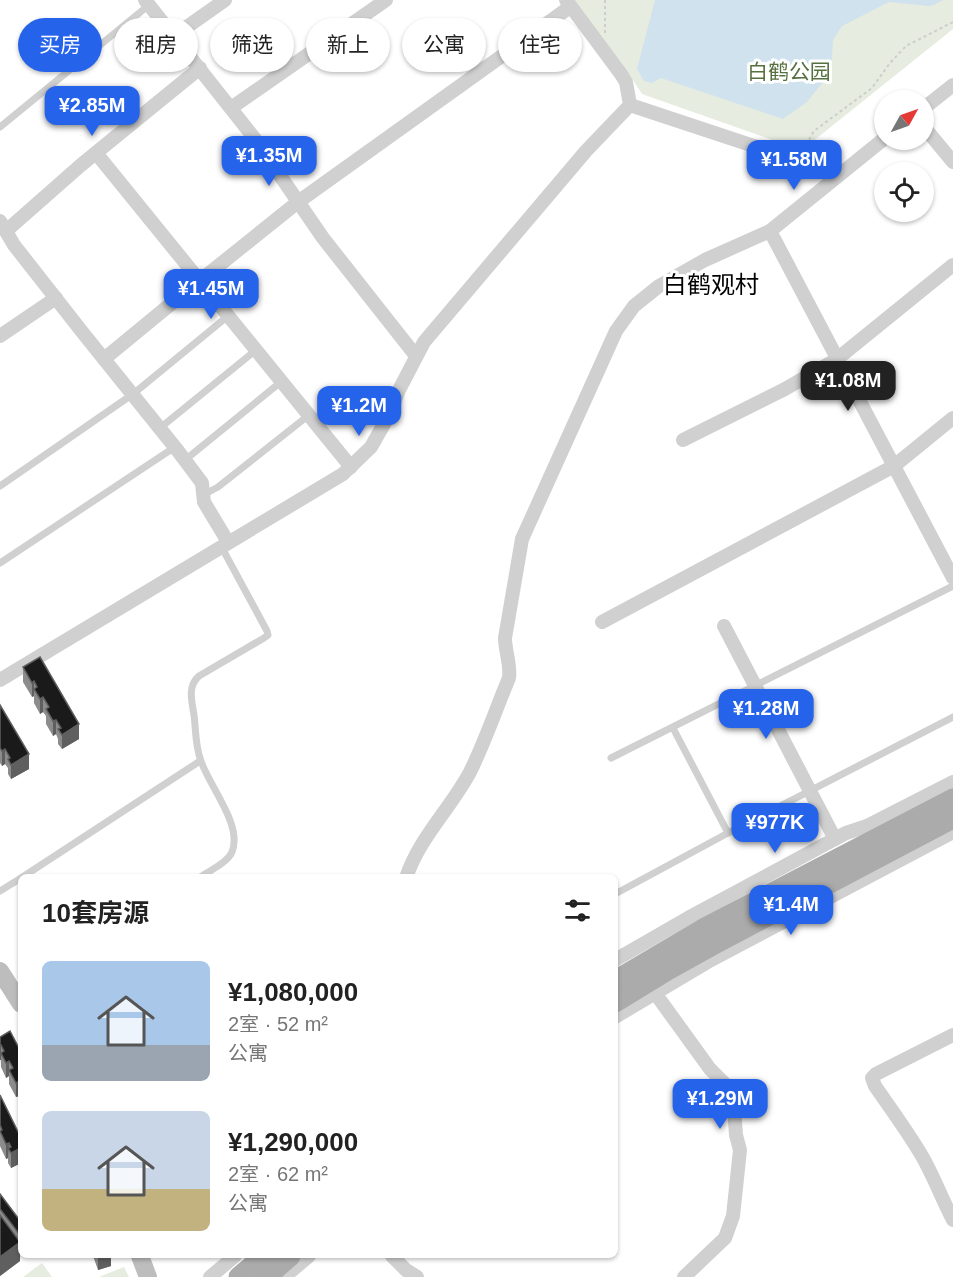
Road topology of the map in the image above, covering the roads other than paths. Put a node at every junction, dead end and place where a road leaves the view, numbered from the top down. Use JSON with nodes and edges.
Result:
{"nodes":[{"id":1,"x":225,"y":0,"type":"edge"},
{"id":2,"x":386,"y":0,"type":"edge"},
{"id":3,"x":147,"y":3,"type":"edge"},
{"id":4,"x":568,"y":3,"type":"edge"},
{"id":5,"x":159,"y":18,"type":"edge"},
{"id":6,"x":198,"y":19,"type":"edge"},
{"id":7,"x":198,"y":66,"type":"edge"},
{"id":8,"x":200,"y":68,"type":"junction"},
{"id":9,"x":953,"y":85,"type":"edge"},
{"id":10,"x":934,"y":100,"type":"edge"},
{"id":11,"x":630,"y":105,"type":"junction"},
{"id":12,"x":231,"y":108,"type":"junction"},
{"id":13,"x":0,"y":127,"type":"edge"},
{"id":14,"x":934,"y":139,"type":"edge"},
{"id":15,"x":874,"y":146,"type":"edge"},
{"id":16,"x":96,"y":153,"type":"junction"},
{"id":17,"x":953,"y":162,"type":"edge"},
{"id":18,"x":838,"y":174,"type":"junction"},
{"id":19,"x":298,"y":202,"type":"junction"},
{"id":20,"x":3,"y":226,"type":"edge"},
{"id":21,"x":770,"y":231,"type":"junction"},
{"id":22,"x":953,"y":265,"type":"edge"},
{"id":23,"x":200,"y":280,"type":"junction"},
{"id":24,"x":56,"y":298,"type":"junction"},
{"id":25,"x":228,"y":315,"type":"junction"},
{"id":26,"x":0,"y":336,"type":"edge"},
{"id":27,"x":256,"y":350,"type":"junction"},
{"id":28,"x":416,"y":356,"type":"junction"},
{"id":29,"x":104,"y":359,"type":"junction"},
{"id":30,"x":837,"y":359,"type":"junction"},
{"id":31,"x":282,"y":381,"type":"junction"},
{"id":32,"x":132,"y":394,"type":"junction"},
{"id":33,"x":309,"y":414,"type":"junction"},
{"id":34,"x":953,"y":418,"type":"edge"},
{"id":35,"x":160,"y":428,"type":"junction"},
{"id":36,"x":683,"y":440,"type":"dead end"},
{"id":37,"x":175,"y":447,"type":"junction"},
{"id":38,"x":185,"y":460,"type":"junction"},
{"id":39,"x":894,"y":466,"type":"junction"},
{"id":40,"x":351,"y":467,"type":"junction"},
{"id":41,"x":0,"y":486,"type":"edge"},
{"id":42,"x":203,"y":495,"type":"junction"},
{"id":43,"x":225,"y":544,"type":"junction"},
{"id":44,"x":0,"y":563,"type":"edge"},
{"id":45,"x":952,"y":577,"type":"edge"},
{"id":46,"x":602,"y":622,"type":"dead end"},
{"id":47,"x":724,"y":626,"type":"dead end"},
{"id":48,"x":0,"y":680,"type":"edge"},
{"id":49,"x":755,"y":686,"type":"junction"},
{"id":50,"x":953,"y":717,"type":"edge"},
{"id":51,"x":673,"y":728,"type":"junction"},
{"id":52,"x":611,"y":758,"type":"dead end"},
{"id":53,"x":201,"y":761,"type":"junction"},
{"id":54,"x":953,"y":782,"type":"edge"},
{"id":55,"x":810,"y":791,"type":"junction"},
{"id":56,"x":953,"y":799,"type":"edge"},
{"id":57,"x":953,"y":818,"type":"edge"},
{"id":58,"x":953,"y":832,"type":"edge"},
{"id":59,"x":728,"y":833,"type":"junction"},
{"id":60,"x":835,"y":839,"type":"junction"},
{"id":61,"x":27,"y":874,"type":"edge"},
{"id":62,"x":205,"y":874,"type":"edge"},
{"id":63,"x":408,"y":874,"type":"edge"},
{"id":64,"x":18,"y":880,"type":"edge"},
{"id":65,"x":0,"y":891,"type":"edge"},
{"id":66,"x":618,"y":892,"type":"edge"},
{"id":67,"x":618,"y":958,"type":"edge"},
{"id":68,"x":0,"y":971,"type":"edge"},
{"id":69,"x":618,"y":979,"type":"edge"},
{"id":70,"x":655,"y":993,"type":"junction"},
{"id":71,"x":18,"y":996,"type":"edge"},
{"id":72,"x":618,"y":1000,"type":"edge"},
{"id":73,"x":618,"y":1015,"type":"edge"},
{"id":74,"x":953,"y":1035,"type":"edge"},
{"id":75,"x":953,"y":1220,"type":"edge"},
{"id":76,"x":141,"y":1258,"type":"edge"},
{"id":77,"x":233,"y":1258,"type":"edge"},
{"id":78,"x":262,"y":1258,"type":"edge"},
{"id":79,"x":288,"y":1258,"type":"edge"},
{"id":80,"x":307,"y":1258,"type":"edge"},
{"id":81,"x":394,"y":1258,"type":"edge"},
{"id":82,"x":148,"y":1277,"type":"edge"},
{"id":83,"x":210,"y":1277,"type":"edge"},
{"id":84,"x":240,"y":1277,"type":"edge"},
{"id":85,"x":266,"y":1277,"type":"edge"},
{"id":86,"x":284,"y":1277,"type":"edge"},
{"id":87,"x":417,"y":1277,"type":"edge"},
{"id":88,"x":684,"y":1277,"type":"edge"}],
"edges":[{"from":1,"to":6,"type":"street"},
{"from":2,"to":12,"type":"street"},
{"from":3,"to":5,"type":"street"},
{"from":3,"to":13,"type":"lane"},
{"from":4,"to":11,"type":"street"},
{"from":4,"to":19,"type":"street"},
{"from":7,"to":8,"type":"street"},
{"from":8,"to":12,"type":"street"},
{"from":8,"to":16,"type":"street"},
{"from":9,"to":10,"type":"street"},
{"from":11,"to":18,"type":"street"},
{"from":11,"to":28,"type":"street"},
{"from":12,"to":19,"type":"street"},
{"from":14,"to":17,"type":"street"},
{"from":15,"to":18,"type":"street"},
{"from":16,"to":20,"type":"street"},
{"from":16,"to":23,"type":"street"},
{"from":18,"to":21,"type":"street"},
{"from":19,"to":23,"type":"street"},
{"from":19,"to":28,"type":"street"},
{"from":20,"to":24,"type":"street"},
{"from":21,"to":30,"type":"street"},
{"from":21,"to":63,"type":"street"},
{"from":22,"to":30,"type":"street"},
{"from":23,"to":25,"type":"street"},
{"from":23,"to":29,"type":"street"},
{"from":24,"to":26,"type":"street"},
{"from":24,"to":29,"type":"street"},
{"from":25,"to":27,"type":"street"},
{"from":25,"to":32,"type":"lane"},
{"from":27,"to":31,"type":"street"},
{"from":27,"to":35,"type":"lane"},
{"from":28,"to":40,"type":"street"},
{"from":29,"to":32,"type":"street"},
{"from":30,"to":36,"type":"street"},
{"from":30,"to":39,"type":"street"},
{"from":31,"to":33,"type":"street"},
{"from":31,"to":38,"type":"lane"},
{"from":32,"to":35,"type":"street"},
{"from":32,"to":41,"type":"lane"},
{"from":33,"to":40,"type":"street"},
{"from":33,"to":42,"type":"lane"},
{"from":34,"to":39,"type":"street"},
{"from":35,"to":37,"type":"street"},
{"from":37,"to":38,"type":"street"},
{"from":37,"to":44,"type":"lane"},
{"from":38,"to":42,"type":"street"},
{"from":39,"to":45,"type":"street"},
{"from":39,"to":46,"type":"street"},
{"from":40,"to":43,"type":"street"},
{"from":42,"to":43,"type":"street"},
{"from":43,"to":48,"type":"street"},
{"from":43,"to":53,"type":"lane"},
{"from":45,"to":49,"type":"lane"},
{"from":47,"to":49,"type":"street"},
{"from":49,"to":51,"type":"lane"},
{"from":49,"to":55,"type":"street"},
{"from":50,"to":55,"type":"lane"},
{"from":51,"to":52,"type":"lane"},
{"from":51,"to":59,"type":"lane"},
{"from":53,"to":61,"type":"lane"},
{"from":53,"to":62,"type":"lane"},
{"from":54,"to":60,"type":"street"},
{"from":55,"to":59,"type":"lane"},
{"from":55,"to":60,"type":"street"},
{"from":56,"to":69,"type":"main road"},
{"from":57,"to":72,"type":"main road"},
{"from":58,"to":70,"type":"street"},
{"from":59,"to":66,"type":"lane"},
{"from":60,"to":67,"type":"street"},
{"from":64,"to":65,"type":"lane"},
{"from":68,"to":71,"type":"street"},
{"from":70,"to":73,"type":"street"},
{"from":70,"to":88,"type":"street"},
{"from":74,"to":75,"type":"street"},
{"from":76,"to":82,"type":"street"},
{"from":77,"to":83,"type":"street"},
{"from":78,"to":84,"type":"main road"},
{"from":79,"to":85,"type":"main road"},
{"from":80,"to":86,"type":"street"},
{"from":81,"to":87,"type":"street"}]}
